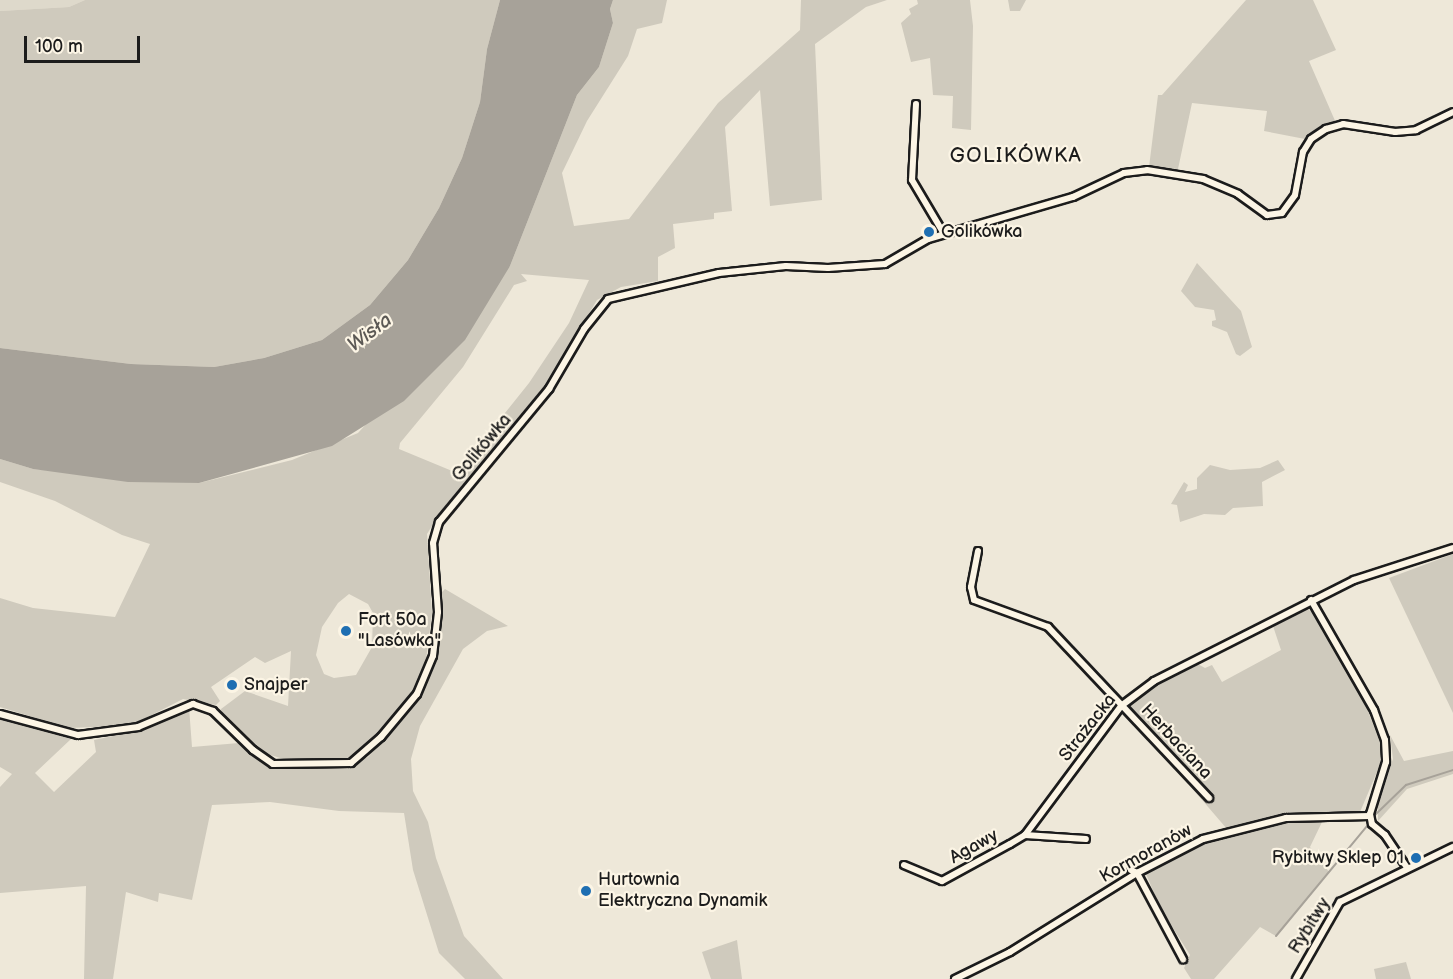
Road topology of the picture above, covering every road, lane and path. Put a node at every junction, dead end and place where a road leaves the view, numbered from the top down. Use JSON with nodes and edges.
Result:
{"nodes":[{"id":1,"x":916,"y":104,"type":"dead end"},
{"id":2,"x":1453,"y":112,"type":"edge"},
{"id":3,"x":944,"y":234,"type":"junction"},
{"id":4,"x":1453,"y":548,"type":"edge"},
{"id":5,"x":978,"y":551,"type":"dead end"},
{"id":6,"x":1311,"y":600,"type":"junction"},
{"id":7,"x":1121,"y":706,"type":"junction"},
{"id":8,"x":0,"y":714,"type":"edge"},
{"id":9,"x":1209,"y":798,"type":"dead end"},
{"id":10,"x":1370,"y":816,"type":"junction"},
{"id":11,"x":1025,"y":835,"type":"junction"},
{"id":12,"x":1086,"y":839,"type":"dead end"},
{"id":13,"x":1453,"y":847,"type":"edge"},
{"id":14,"x":904,"y":865,"type":"dead end"},
{"id":15,"x":1407,"y":868,"type":"junction"},
{"id":16,"x":1134,"y":872,"type":"junction"},
{"id":17,"x":1183,"y":959,"type":"dead end"},
{"id":18,"x":955,"y":979,"type":"edge"},
{"id":19,"x":1296,"y":979,"type":"edge"}],
"edges":[{"from":1,"to":3,"type":"street"},
{"from":2,"to":3,"type":"street","name":"Golikówka"},
{"from":3,"to":8,"type":"street","name":"Golikówka"},
{"from":4,"to":6,"type":"street","name":"Strażacka"},
{"from":5,"to":7,"type":"street","name":"Herbaciana"},
{"from":6,"to":7,"type":"street","name":"Strażacka"},
{"from":6,"to":10,"type":"street"},
{"from":7,"to":9,"type":"street","name":"Herbaciana"},
{"from":7,"to":11,"type":"street","name":"Strażacka"},
{"from":10,"to":15,"type":"street"},
{"from":10,"to":16,"type":"street","name":"Kormoranów"},
{"from":11,"to":12,"type":"street"},
{"from":11,"to":14,"type":"street","name":"Agawy"},
{"from":13,"to":15,"type":"street","name":"Rybitwy"},
{"from":15,"to":19,"type":"street","name":"Rybitwy"},
{"from":16,"to":17,"type":"street"},
{"from":16,"to":18,"type":"street","name":"Kormoranów"}]}
